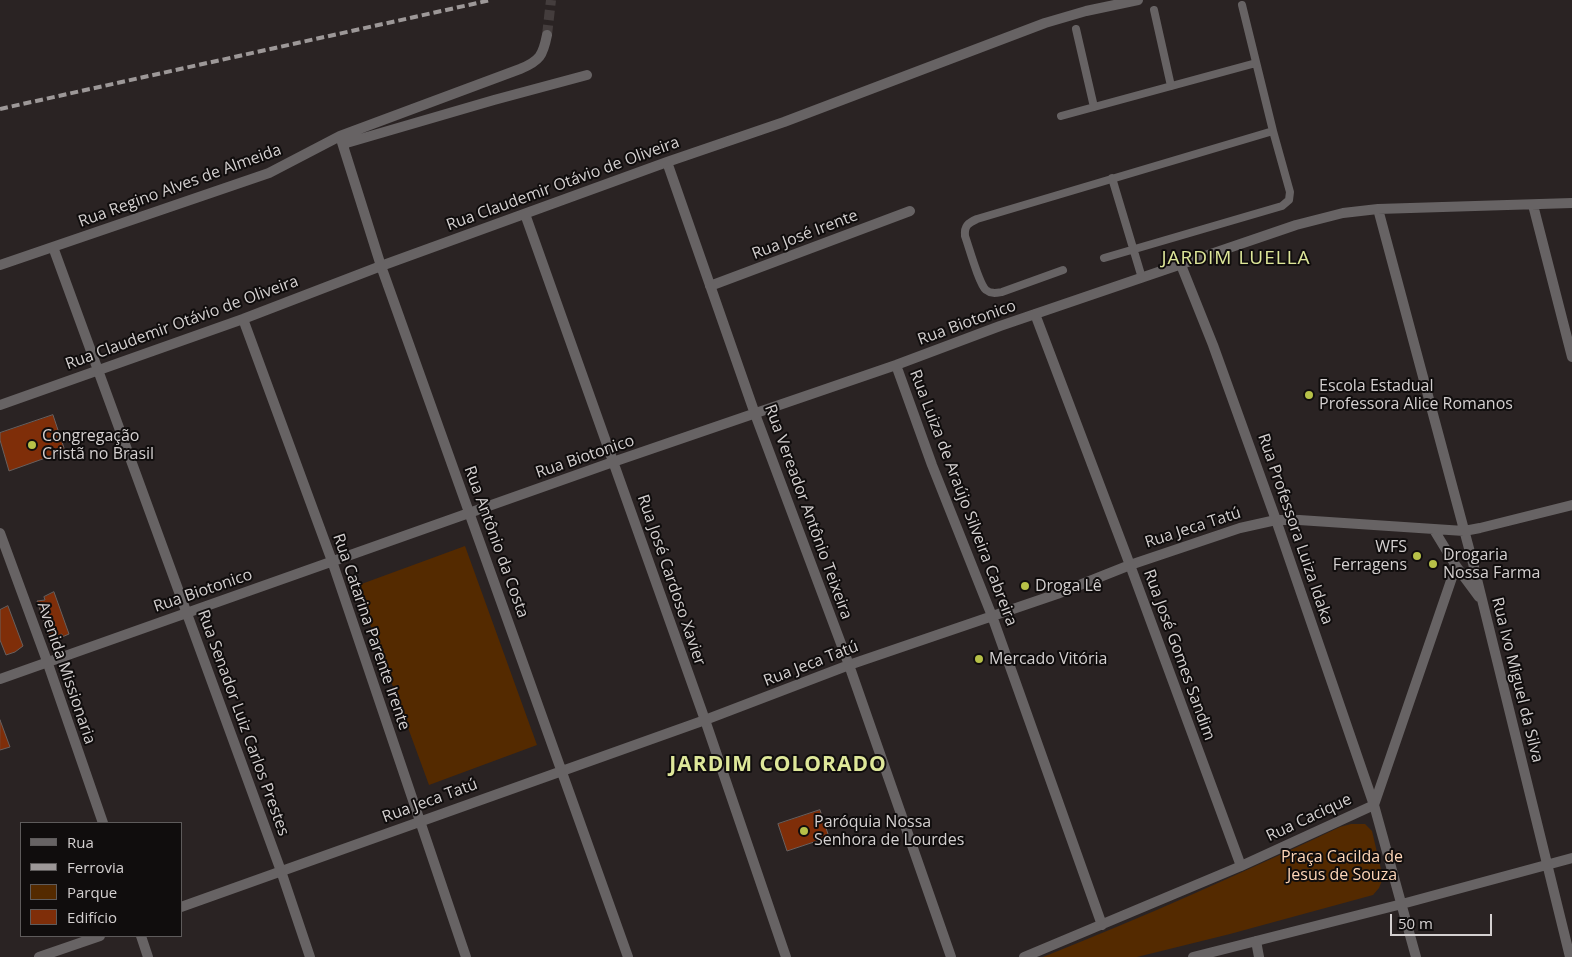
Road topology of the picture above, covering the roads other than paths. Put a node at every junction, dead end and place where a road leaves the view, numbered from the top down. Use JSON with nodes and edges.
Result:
{"nodes":[{"id":1,"x":1138,"y":0,"type":"edge"},
{"id":2,"x":1242,"y":5,"type":"dead end"},
{"id":3,"x":1154,"y":10,"type":"dead end"},
{"id":4,"x":1076,"y":29,"type":"dead end"},
{"id":5,"x":547,"y":35,"type":"tunnel mouth"},
{"id":6,"x":1256,"y":63,"type":"junction"},
{"id":7,"x":587,"y":75,"type":"dead end"},
{"id":8,"x":1171,"y":86,"type":"junction"},
{"id":9,"x":1094,"y":107,"type":"junction"},
{"id":10,"x":1061,"y":116,"type":"dead end"},
{"id":11,"x":1273,"y":131,"type":"junction"},
{"id":12,"x":342,"y":140,"type":"junction"},
{"id":13,"x":667,"y":162,"type":"junction"},
{"id":14,"x":1112,"y":178,"type":"junction"},
{"id":15,"x":1572,"y":203,"type":"edge"},
{"id":16,"x":1533,"y":205,"type":"junction"},
{"id":17,"x":1378,"y":209,"type":"junction"},
{"id":18,"x":910,"y":212,"type":"dead end"},
{"id":19,"x":525,"y":214,"type":"junction"},
{"id":20,"x":53,"y":247,"type":"junction"},
{"id":21,"x":1132,"y":249,"type":"junction"},
{"id":22,"x":1104,"y":258,"type":"dead end"},
{"id":23,"x":0,"y":265,"type":"edge"},
{"id":24,"x":1181,"y":265,"type":"junction"},
{"id":25,"x":381,"y":266,"type":"junction"},
{"id":26,"x":1063,"y":270,"type":"dead end"},
{"id":27,"x":1142,"y":278,"type":"junction"},
{"id":28,"x":710,"y":286,"type":"junction"},
{"id":29,"x":1035,"y":314,"type":"junction"},
{"id":30,"x":243,"y":319,"type":"junction"},
{"id":31,"x":1572,"y":358,"type":"edge"},
{"id":32,"x":896,"y":365,"type":"junction"},
{"id":33,"x":99,"y":370,"type":"junction"},
{"id":34,"x":0,"y":405,"type":"edge"},
{"id":35,"x":755,"y":414,"type":"junction"},
{"id":36,"x":613,"y":462,"type":"junction"},
{"id":37,"x":1572,"y":506,"type":"edge"},
{"id":38,"x":470,"y":514,"type":"junction"},
{"id":39,"x":1276,"y":520,"type":"junction"},
{"id":40,"x":1434,"y":530,"type":"junction"},
{"id":41,"x":1464,"y":531,"type":"junction"},
{"id":42,"x":0,"y":534,"type":"edge"},
{"id":43,"x":332,"y":561,"type":"junction"},
{"id":44,"x":1130,"y":565,"type":"junction"},
{"id":45,"x":1456,"y":566,"type":"junction"},
{"id":46,"x":1482,"y":602,"type":"junction"},
{"id":47,"x":186,"y":613,"type":"junction"},
{"id":48,"x":992,"y":616,"type":"junction"},
{"id":49,"x":47,"y":661,"type":"junction"},
{"id":50,"x":849,"y":665,"type":"junction"},
{"id":51,"x":0,"y":679,"type":"edge"},
{"id":52,"x":705,"y":720,"type":"junction"},
{"id":53,"x":562,"y":770,"type":"junction"},
{"id":54,"x":1374,"y":804,"type":"junction"},
{"id":55,"x":419,"y":821,"type":"junction"},
{"id":56,"x":103,"y":822,"type":"edge"},
{"id":57,"x":1572,"y":858,"type":"edge"},
{"id":58,"x":1548,"y":864,"type":"junction"},
{"id":59,"x":1241,"y":866,"type":"junction"},
{"id":60,"x":281,"y":871,"type":"junction"},
{"id":61,"x":1402,"y":904,"type":"junction"},
{"id":62,"x":182,"y":907,"type":"edge"},
{"id":63,"x":1102,"y":925,"type":"junction"},
{"id":64,"x":97,"y":937,"type":"edge"},
{"id":65,"x":141,"y":937,"type":"edge"},
{"id":66,"x":1256,"y":941,"type":"junction"},
{"id":67,"x":39,"y":957,"type":"edge"},
{"id":68,"x":148,"y":957,"type":"edge"},
{"id":69,"x":310,"y":957,"type":"edge"},
{"id":70,"x":466,"y":957,"type":"edge"},
{"id":71,"x":628,"y":957,"type":"edge"},
{"id":72,"x":786,"y":957,"type":"edge"},
{"id":73,"x":952,"y":957,"type":"edge"},
{"id":74,"x":1024,"y":957,"type":"edge"},
{"id":75,"x":1193,"y":957,"type":"edge"},
{"id":76,"x":1259,"y":957,"type":"edge"},
{"id":77,"x":1416,"y":957,"type":"edge"},
{"id":78,"x":1570,"y":957,"type":"edge"}],
"edges":[{"from":1,"to":13,"type":"street","name":"Rua Claudemir Otávio de Oliveira"},
{"from":2,"to":6,"type":"lane"},
{"from":3,"to":8,"type":"lane"},
{"from":4,"to":9,"type":"lane"},
{"from":5,"to":12,"type":"street","name":"Rua Regino Alves de Almeida"},
{"from":6,"to":8,"type":"lane"},
{"from":6,"to":11,"type":"lane"},
{"from":7,"to":12,"type":"street"},
{"from":8,"to":9,"type":"lane"},
{"from":9,"to":10,"type":"lane"},
{"from":11,"to":14,"type":"lane"},
{"from":11,"to":21,"type":"lane"},
{"from":12,"to":20,"type":"street","name":"Rua Regino Alves de Almeida"},
{"from":12,"to":25,"type":"street","name":"Rua Antônio da Costa"},
{"from":13,"to":19,"type":"street","name":"Rua Claudemir Otávio de Oliveira"},
{"from":13,"to":28,"type":"street","name":"Rua Vereador Antônio Teixeira"},
{"from":14,"to":21,"type":"lane"},
{"from":14,"to":26,"type":"lane"},
{"from":15,"to":16,"type":"street","name":"Rua Biotonico"},
{"from":16,"to":17,"type":"street","name":"Rua Biotonico"},
{"from":16,"to":31,"type":"street"},
{"from":17,"to":24,"type":"street","name":"Rua Biotonico"},
{"from":17,"to":41,"type":"street","name":"Rua Ivo Miguel da Silva"},
{"from":18,"to":28,"type":"street","name":"Rua José Irente"},
{"from":19,"to":25,"type":"street","name":"Rua Claudemir Otávio de Oliveira"},
{"from":19,"to":36,"type":"street","name":"Rua José Cardoso Xavier"},
{"from":20,"to":23,"type":"street","name":"Rua Regino Alves de Almeida"},
{"from":20,"to":33,"type":"street","name":"Rua Senador Luiz Carlos Prestes"},
{"from":21,"to":22,"type":"lane"},
{"from":21,"to":27,"type":"lane"},
{"from":24,"to":27,"type":"street","name":"Rua Biotonico"},
{"from":24,"to":39,"type":"street","name":"Rua Professora Luiza Idaka"},
{"from":25,"to":30,"type":"street","name":"Rua Claudemir Otávio de Oliveira"},
{"from":25,"to":38,"type":"street","name":"Rua Antônio da Costa"},
{"from":27,"to":29,"type":"street","name":"Rua Biotonico"},
{"from":28,"to":35,"type":"street","name":"Rua Vereador Antônio Teixeira"},
{"from":29,"to":32,"type":"street","name":"Rua Biotonico"},
{"from":29,"to":44,"type":"street","name":"Rua José Gomes Sandim"},
{"from":30,"to":33,"type":"street","name":"Rua Claudemir Otávio de Oliveira"},
{"from":30,"to":43,"type":"street","name":"Rua Catarina Parente Irente"},
{"from":32,"to":35,"type":"street","name":"Rua Biotonico"},
{"from":32,"to":48,"type":"street","name":"Rua Luiza de Araújo Silveira Cabreira"},
{"from":33,"to":34,"type":"street","name":"Rua Claudemir Otávio de Oliveira"},
{"from":33,"to":47,"type":"street","name":"Rua Senador Luiz Carlos Prestes"},
{"from":35,"to":36,"type":"street","name":"Rua Biotonico"},
{"from":35,"to":50,"type":"street","name":"Rua Vereador Antônio Teixeira"},
{"from":36,"to":38,"type":"street","name":"Rua Biotonico"},
{"from":36,"to":52,"type":"street","name":"Rua José Cardoso Xavier"},
{"from":37,"to":41,"type":"street","name":"Rua Jeca Tatú"},
{"from":38,"to":43,"type":"street","name":"Rua Biotonico"},
{"from":38,"to":53,"type":"street","name":"Rua Antônio da Costa"},
{"from":39,"to":40,"type":"street","name":"Rua Jeca Tatú"},
{"from":39,"to":44,"type":"street","name":"Rua Jeca Tatú"},
{"from":39,"to":54,"type":"street","name":"Rua Professora Luiza Idaka"},
{"from":40,"to":41,"type":"street","name":"Rua Jeca Tatú"},
{"from":40,"to":45,"type":"street"},
{"from":41,"to":46,"type":"street","name":"Rua Ivo Miguel da Silva"},
{"from":42,"to":49,"type":"street","name":"Avenida Missionaria"},
{"from":43,"to":47,"type":"street","name":"Rua Biotonico"},
{"from":43,"to":55,"type":"street","name":"Rua Catarina Parente Irente"},
{"from":44,"to":48,"type":"street","name":"Rua Jeca Tatú"},
{"from":44,"to":59,"type":"street","name":"Rua José Gomes Sandim"},
{"from":45,"to":46,"type":"street"},
{"from":45,"to":54,"type":"street","name":"Rua Cacique"},
{"from":46,"to":58,"type":"street","name":"Rua Ivo Miguel da Silva"},
{"from":47,"to":49,"type":"street","name":"Rua Biotonico"},
{"from":47,"to":60,"type":"street","name":"Rua Senador Luiz Carlos Prestes"},
{"from":48,"to":50,"type":"street","name":"Rua Jeca Tatú"},
{"from":48,"to":63,"type":"street","name":"Rua Luiza de Araújo Silveira Cabreira"},
{"from":49,"to":51,"type":"street","name":"Rua Biotonico"},
{"from":49,"to":56,"type":"street","name":"Avenida Missionaria"},
{"from":50,"to":52,"type":"street","name":"Rua Jeca Tatú"},
{"from":50,"to":73,"type":"street","name":"Rua Vereador Antônio Teixeira"},
{"from":52,"to":53,"type":"street","name":"Rua Jeca Tatú"},
{"from":52,"to":72,"type":"street","name":"Rua José Cardoso Xavier"},
{"from":53,"to":55,"type":"street","name":"Rua Jeca Tatú"},
{"from":53,"to":71,"type":"street","name":"Rua Antônio da Costa"},
{"from":54,"to":59,"type":"street","name":"Rua Cacique"},
{"from":54,"to":61,"type":"street","name":"Rua Professora Luiza Idaka"},
{"from":55,"to":60,"type":"street","name":"Rua Jeca Tatú"},
{"from":55,"to":70,"type":"street","name":"Rua Catarina Parente Irente"},
{"from":57,"to":58,"type":"street"},
{"from":58,"to":61,"type":"street"},
{"from":58,"to":78,"type":"street","name":"Rua Ivo Miguel da Silva"},
{"from":59,"to":63,"type":"street","name":"Rua Cacique"},
{"from":60,"to":62,"type":"street","name":"Rua Jeca Tatú"},
{"from":60,"to":69,"type":"street","name":"Rua Senador Luiz Carlos Prestes"},
{"from":61,"to":66,"type":"street"},
{"from":61,"to":77,"type":"street","name":"Rua Professora Luiza Idaka"},
{"from":63,"to":74,"type":"street","name":"Rua Cacique"},
{"from":64,"to":67,"type":"street"},
{"from":65,"to":68,"type":"street"},
{"from":66,"to":75,"type":"street"},
{"from":66,"to":76,"type":"street"}]}
